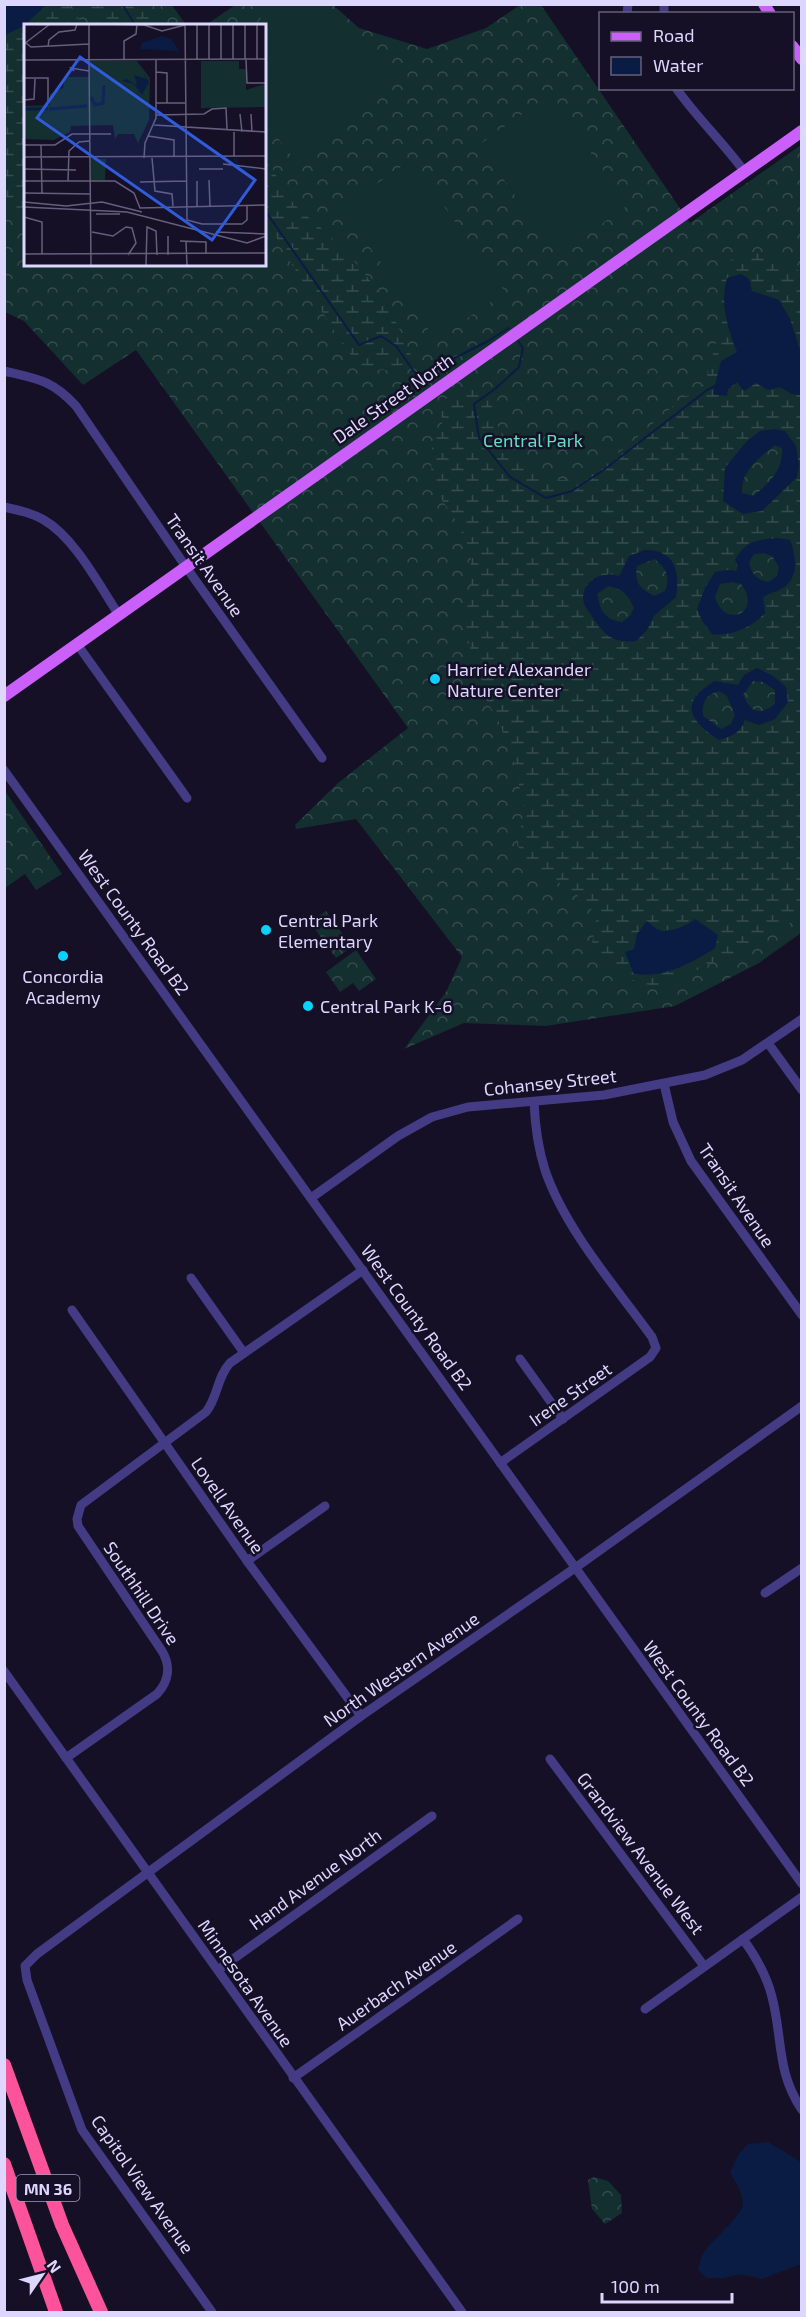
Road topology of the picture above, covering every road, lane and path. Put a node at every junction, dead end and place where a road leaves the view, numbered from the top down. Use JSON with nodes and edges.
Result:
{"nodes":[{"id":1,"x":677,"y":90,"type":"edge"},
{"id":2,"x":801,"y":131,"type":"edge"},
{"id":3,"x":744,"y":171,"type":"junction"},
{"id":4,"x":4,"y":371,"type":"edge"},
{"id":5,"x":4,"y":507,"type":"edge"},
{"id":6,"x":186,"y":567,"type":"junction"},
{"id":7,"x":118,"y":615,"type":"junction"},
{"id":8,"x":77,"y":644,"type":"junction"},
{"id":9,"x":4,"y":696,"type":"edge"},
{"id":10,"x":322,"y":758,"type":"dead end"},
{"id":11,"x":4,"y":770,"type":"edge"},
{"id":12,"x":187,"y":798,"type":"dead end"},
{"id":13,"x":801,"y":1019,"type":"edge"},
{"id":14,"x":768,"y":1043,"type":"junction"},
{"id":15,"x":664,"y":1084,"type":"junction"},
{"id":16,"x":801,"y":1090,"type":"edge"},
{"id":17,"x":534,"y":1102,"type":"junction"},
{"id":18,"x":310,"y":1198,"type":"junction"},
{"id":19,"x":363,"y":1270,"type":"junction"},
{"id":20,"x":191,"y":1278,"type":"dead end"},
{"id":21,"x":72,"y":1310,"type":"dead end"},
{"id":22,"x":801,"y":1315,"type":"edge"},
{"id":23,"x":244,"y":1353,"type":"junction"},
{"id":24,"x":520,"y":1359,"type":"dead end"},
{"id":25,"x":801,"y":1406,"type":"edge"},
{"id":26,"x":563,"y":1419,"type":"junction"},
{"id":27,"x":165,"y":1443,"type":"junction"},
{"id":28,"x":500,"y":1463,"type":"junction"},
{"id":29,"x":325,"y":1506,"type":"dead end"},
{"id":30,"x":247,"y":1561,"type":"junction"},
{"id":31,"x":575,"y":1568,"type":"junction"},
{"id":32,"x":801,"y":1568,"type":"edge"},
{"id":33,"x":765,"y":1593,"type":"dead end"},
{"id":34,"x":4,"y":1671,"type":"edge"},
{"id":35,"x":361,"y":1716,"type":"junction"},
{"id":36,"x":66,"y":1758,"type":"junction"},
{"id":37,"x":550,"y":1759,"type":"dead end"},
{"id":38,"x":432,"y":1816,"type":"dead end"},
{"id":39,"x":147,"y":1872,"type":"junction"},
{"id":40,"x":801,"y":1884,"type":"edge"},
{"id":41,"x":801,"y":1897,"type":"edge"},
{"id":42,"x":518,"y":1919,"type":"dead end"},
{"id":43,"x":743,"y":1939,"type":"junction"},
{"id":44,"x":25,"y":1966,"type":"joint"},
{"id":45,"x":704,"y":1966,"type":"junction"},
{"id":46,"x":218,"y":1970,"type":"junction"},
{"id":47,"x":645,"y":2009,"type":"dead end"},
{"id":48,"x":4,"y":2065,"type":"edge"},
{"id":49,"x":293,"y":2078,"type":"junction"},
{"id":50,"x":801,"y":2110,"type":"edge"},
{"id":51,"x":4,"y":2164,"type":"edge"},
{"id":52,"x":29,"y":2232,"type":"junction"},
{"id":53,"x":101,"y":2311,"type":"edge"},
{"id":54,"x":56,"y":2313,"type":"edge"},
{"id":55,"x":66,"y":2313,"type":"edge"},
{"id":56,"x":212,"y":2313,"type":"edge"},
{"id":57,"x":462,"y":2313,"type":"edge"}],
"edges":[{"from":1,"to":3,"type":"street"},
{"from":2,"to":3,"type":"main road","name":"Dale Street North"},
{"from":3,"to":6,"type":"main road","name":"Dale Street North"},
{"from":4,"to":6,"type":"street","name":"Transit Avenue"},
{"from":5,"to":7,"type":"street"},
{"from":6,"to":7,"type":"main road","name":"Dale Street North"},
{"from":6,"to":10,"type":"street","name":"Transit Avenue"},
{"from":7,"to":8,"type":"main road","name":"Dale Street North"},
{"from":8,"to":9,"type":"main road","name":"Dale Street North"},
{"from":8,"to":12,"type":"street"},
{"from":11,"to":18,"type":"street","name":"West County Road B2"},
{"from":13,"to":14,"type":"street","name":"Cohansey Street"},
{"from":14,"to":15,"type":"street","name":"Cohansey Street"},
{"from":14,"to":16,"type":"street"},
{"from":15,"to":17,"type":"street","name":"Cohansey Street"},
{"from":15,"to":22,"type":"street","name":"Transit Avenue"},
{"from":17,"to":18,"type":"street","name":"Cohansey Street"},
{"from":17,"to":26,"type":"street","name":"Irene Street"},
{"from":18,"to":19,"type":"street","name":"West County Road B2"},
{"from":19,"to":23,"type":"street"},
{"from":19,"to":28,"type":"street","name":"West County Road B2"},
{"from":20,"to":23,"type":"street"},
{"from":21,"to":27,"type":"street","name":"Lovell Avenue"},
{"from":23,"to":27,"type":"street"},
{"from":24,"to":26,"type":"street"},
{"from":25,"to":31,"type":"street","name":"North Western Avenue"},
{"from":26,"to":28,"type":"street","name":"Irene Street"},
{"from":27,"to":30,"type":"street","name":"Lovell Avenue"},
{"from":27,"to":36,"type":"street","name":"Southhill Drive"},
{"from":28,"to":31,"type":"street","name":"West County Road B2"},
{"from":29,"to":30,"type":"street"},
{"from":30,"to":35,"type":"street","name":"Lovell Avenue"},
{"from":31,"to":35,"type":"street","name":"North Western Avenue"},
{"from":31,"to":40,"type":"street","name":"West County Road B2"},
{"from":32,"to":33,"type":"street"},
{"from":34,"to":36,"type":"street","name":"Minnesota Avenue"},
{"from":35,"to":39,"type":"street","name":"North Western Avenue"},
{"from":36,"to":39,"type":"street","name":"Minnesota Avenue"},
{"from":37,"to":45,"type":"street","name":"Grandview Avenue West"},
{"from":38,"to":46,"type":"street","name":"Hand Avenue North"},
{"from":39,"to":44,"type":"street","name":"North Western Avenue"},
{"from":39,"to":46,"type":"street","name":"Minnesota Avenue"},
{"from":41,"to":43,"type":"street"},
{"from":42,"to":49,"type":"street","name":"Auerbach Avenue"},
{"from":43,"to":45,"type":"street"},
{"from":43,"to":50,"type":"street"},
{"from":44,"to":56,"type":"street","name":"Capitol View Avenue"},
{"from":45,"to":47,"type":"street"},
{"from":46,"to":49,"type":"street","name":"Minnesota Avenue"},
{"from":48,"to":53,"type":"highway","number":"MN 36"},
{"from":49,"to":57,"type":"street","name":"Minnesota Avenue"},
{"from":51,"to":52,"type":"highway","number":"MN 36"},
{"from":52,"to":54,"type":"highway"},
{"from":52,"to":55,"type":"highway","number":"MN 36"}]}
